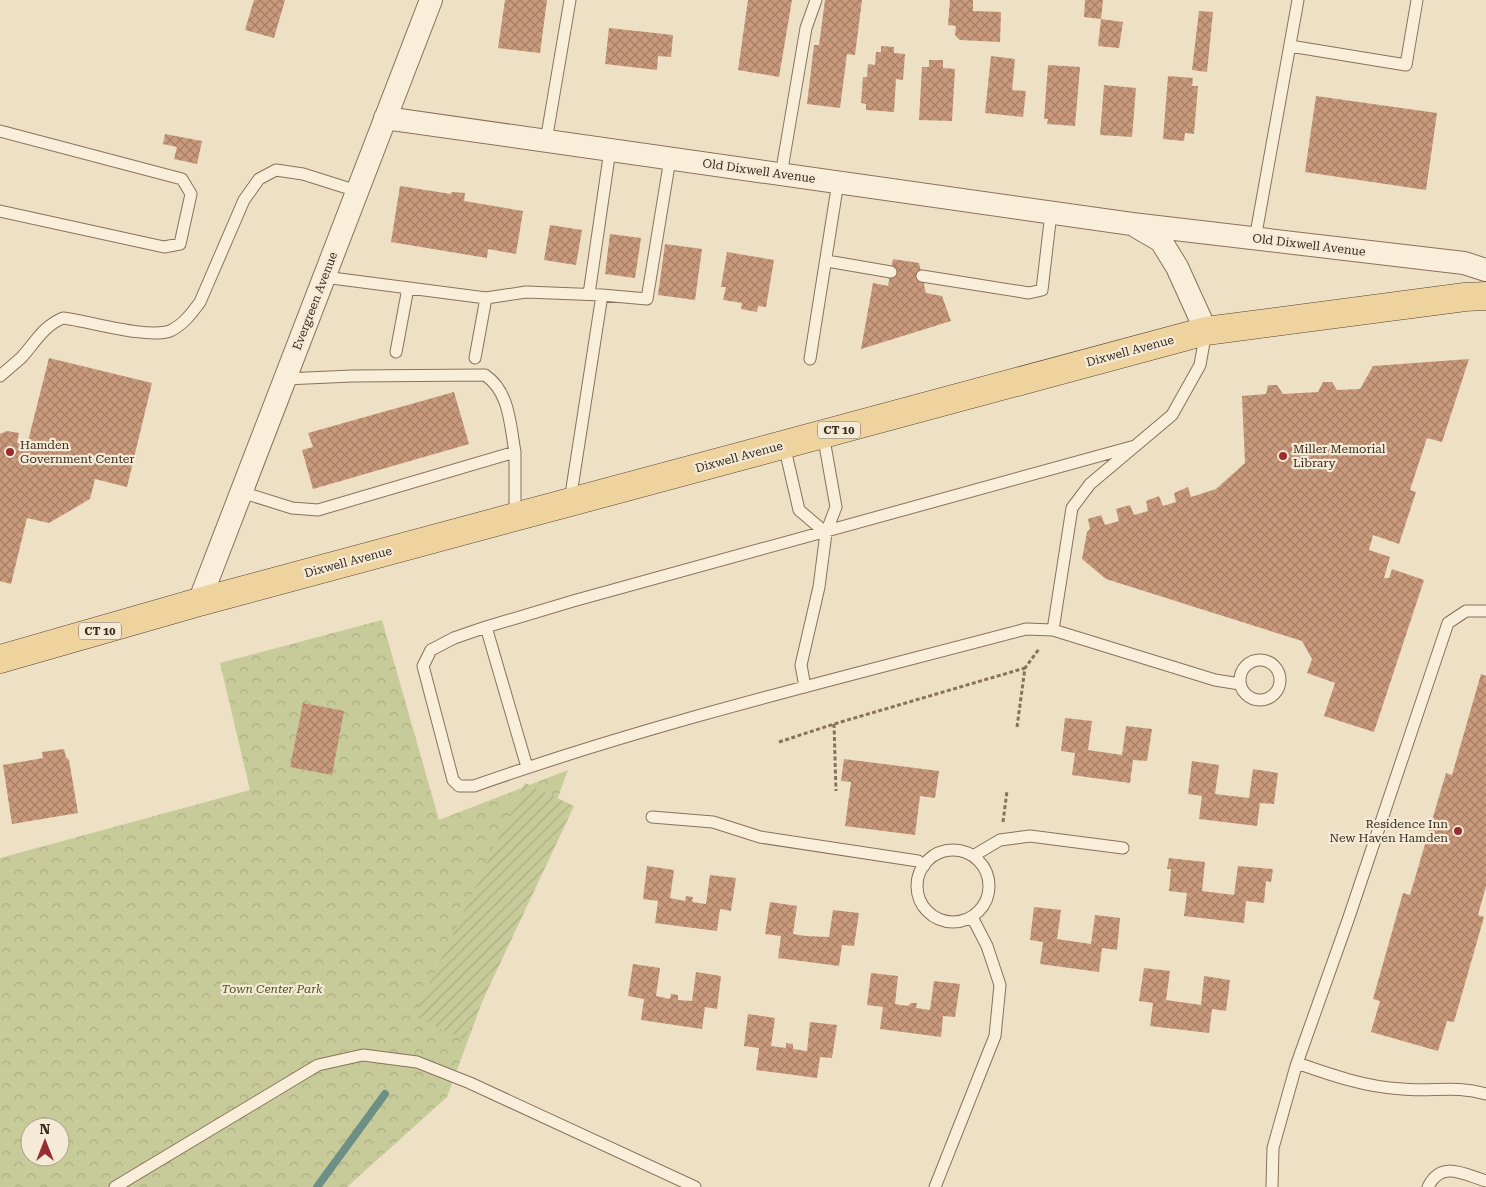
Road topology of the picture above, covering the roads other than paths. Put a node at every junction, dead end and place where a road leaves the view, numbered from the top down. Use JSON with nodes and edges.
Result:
{"nodes":[{"id":1,"x":431,"y":0,"type":"edge"},
{"id":2,"x":570,"y":0,"type":"edge"},
{"id":3,"x":816,"y":0,"type":"edge"},
{"id":4,"x":1298,"y":0,"type":"edge"},
{"id":5,"x":1417,"y":0,"type":"edge"},
{"id":6,"x":1290,"y":46,"type":"junction"},
{"id":7,"x":385,"y":118,"type":"junction"},
{"id":8,"x":0,"y":131,"type":"edge"},
{"id":9,"x":546,"y":141,"type":"junction"},
{"id":10,"x":610,"y":150,"type":"junction"},
{"id":11,"x":670,"y":159,"type":"junction"},
{"id":12,"x":781,"y":174,"type":"junction"},
{"id":13,"x":838,"y":182,"type":"junction"},
{"id":14,"x":357,"y":191,"type":"junction"},
{"id":15,"x":0,"y":211,"type":"edge"},
{"id":16,"x":1051,"y":213,"type":"junction"},
{"id":17,"x":1132,"y":224,"type":"junction"},
{"id":18,"x":1255,"y":239,"type":"junction"},
{"id":19,"x":827,"y":261,"type":"junction"},
{"id":20,"x":1486,"y":270,"type":"edge"},
{"id":21,"x":891,"y":272,"type":"dead end"},
{"id":22,"x":922,"y":276,"type":"dead end"},
{"id":23,"x":324,"y":277,"type":"junction"},
{"id":24,"x":408,"y":288,"type":"junction"},
{"id":25,"x":590,"y":294,"type":"junction"},
{"id":26,"x":602,"y":295,"type":"junction"},
{"id":27,"x":1486,"y":296,"type":"edge"},
{"id":28,"x":486,"y":298,"type":"junction"},
{"id":29,"x":1206,"y":331,"type":"junction"},
{"id":30,"x":396,"y":352,"type":"dead end"},
{"id":31,"x":475,"y":358,"type":"dead end"},
{"id":32,"x":810,"y":359,"type":"dead end"},
{"id":33,"x":0,"y":360,"type":"edge"},
{"id":34,"x":12,"y":365,"type":"junction"},
{"id":35,"x":0,"y":376,"type":"edge"},
{"id":36,"x":285,"y":379,"type":"junction"},
{"id":37,"x":823,"y":434,"type":"junction"},
{"id":38,"x":784,"y":445,"type":"junction"},
{"id":39,"x":1135,"y":446,"type":"junction"},
{"id":40,"x":515,"y":452,"type":"junction"},
{"id":41,"x":241,"y":492,"type":"junction"},
{"id":42,"x":570,"y":503,"type":"junction"},
{"id":43,"x":515,"y":518,"type":"junction"},
{"id":44,"x":826,"y":534,"type":"junction"},
{"id":45,"x":199,"y":602,"type":"junction"},
{"id":46,"x":1486,"y":612,"type":"edge"},
{"id":47,"x":486,"y":628,"type":"junction"},
{"id":48,"x":1053,"y":630,"type":"junction"},
{"id":49,"x":0,"y":659,"type":"edge"},
{"id":50,"x":1240,"y":684,"type":"dead end"},
{"id":51,"x":805,"y":687,"type":"junction"},
{"id":52,"x":527,"y":767,"type":"junction"},
{"id":53,"x":652,"y":817,"type":"dead end"},
{"id":54,"x":1123,"y":848,"type":"dead end"},
{"id":55,"x":973,"y":856,"type":"junction"},
{"id":56,"x":924,"y":866,"type":"junction"},
{"id":57,"x":972,"y":916,"type":"junction"},
{"id":58,"x":1297,"y":1063,"type":"junction"},
{"id":59,"x":1486,"y":1094,"type":"edge"},
{"id":60,"x":1486,"y":1181,"type":"edge"},
{"id":61,"x":115,"y":1187,"type":"edge"},
{"id":62,"x":695,"y":1187,"type":"edge"},
{"id":63,"x":935,"y":1187,"type":"edge"},
{"id":64,"x":1272,"y":1187,"type":"edge"},
{"id":65,"x":1428,"y":1187,"type":"edge"}],
"edges":[{"from":1,"to":7,"type":"street","name":"Evergreen Avenue"},
{"from":2,"to":9,"type":"lane"},
{"from":3,"to":12,"type":"lane"},
{"from":4,"to":6,"type":"lane"},
{"from":5,"to":6,"type":"lane"},
{"from":6,"to":18,"type":"lane"},
{"from":7,"to":9,"type":"street","name":"Old Dixwell Avenue"},
{"from":7,"to":14,"type":"street","name":"Evergreen Avenue"},
{"from":8,"to":15,"type":"lane"},
{"from":9,"to":10,"type":"street","name":"Old Dixwell Avenue"},
{"from":10,"to":11,"type":"street","name":"Old Dixwell Avenue"},
{"from":10,"to":25,"type":"lane"},
{"from":11,"to":12,"type":"street","name":"Old Dixwell Avenue"},
{"from":11,"to":26,"type":"lane"},
{"from":12,"to":13,"type":"street","name":"Old Dixwell Avenue"},
{"from":13,"to":16,"type":"street","name":"Old Dixwell Avenue"},
{"from":13,"to":19,"type":"lane"},
{"from":14,"to":23,"type":"street","name":"Evergreen Avenue"},
{"from":14,"to":34,"type":"lane"},
{"from":16,"to":17,"type":"street","name":"Old Dixwell Avenue"},
{"from":16,"to":22,"type":"lane"},
{"from":17,"to":18,"type":"street","name":"Old Dixwell Avenue"},
{"from":17,"to":29,"type":"street","name":"Old Dixwell Avenue"},
{"from":18,"to":20,"type":"street","name":"Old Dixwell Avenue"},
{"from":19,"to":21,"type":"lane"},
{"from":19,"to":32,"type":"lane"},
{"from":23,"to":24,"type":"lane"},
{"from":23,"to":36,"type":"street","name":"Evergreen Avenue"},
{"from":24,"to":28,"type":"lane"},
{"from":24,"to":30,"type":"lane"},
{"from":25,"to":26,"type":"lane"},
{"from":25,"to":28,"type":"lane"},
{"from":26,"to":42,"type":"lane"},
{"from":27,"to":29,"type":"main road","name":"Dixwell Avenue","number":"CT 10"},
{"from":28,"to":31,"type":"lane"},
{"from":29,"to":37,"type":"main road","name":"Dixwell Avenue","number":"CT 10"},
{"from":29,"to":39,"type":"lane"},
{"from":33,"to":34,"type":"lane"},
{"from":34,"to":35,"type":"lane"},
{"from":36,"to":40,"type":"lane"},
{"from":36,"to":41,"type":"street","name":"Evergreen Avenue"},
{"from":37,"to":38,"type":"main road","name":"Dixwell Avenue","number":"CT 10"},
{"from":37,"to":44,"type":"lane"},
{"from":38,"to":42,"type":"main road","name":"Dixwell Avenue","number":"CT 10"},
{"from":38,"to":44,"type":"lane"},
{"from":39,"to":44,"type":"lane"},
{"from":39,"to":48,"type":"lane"},
{"from":40,"to":41,"type":"lane"},
{"from":40,"to":43,"type":"lane"},
{"from":41,"to":45,"type":"street","name":"Evergreen Avenue"},
{"from":42,"to":43,"type":"main road","name":"Dixwell Avenue","number":"CT 10"},
{"from":43,"to":45,"type":"main road","name":"Dixwell Avenue","number":"CT 10"},
{"from":44,"to":47,"type":"lane"},
{"from":44,"to":51,"type":"lane"},
{"from":45,"to":49,"type":"main road","name":"Dixwell Avenue","number":"CT 10"},
{"from":46,"to":58,"type":"lane"},
{"from":47,"to":52,"type":"lane"},
{"from":47,"to":52,"type":"lane"},
{"from":48,"to":50,"type":"lane"},
{"from":48,"to":51,"type":"lane"},
{"from":51,"to":52,"type":"lane"},
{"from":53,"to":56,"type":"lane"},
{"from":54,"to":55,"type":"lane"},
{"from":55,"to":56,"type":"lane"},
{"from":55,"to":57,"type":"lane"},
{"from":56,"to":57,"type":"lane"},
{"from":57,"to":63,"type":"lane"},
{"from":58,"to":59,"type":"lane"},
{"from":58,"to":64,"type":"lane"},
{"from":60,"to":65,"type":"lane"},
{"from":61,"to":62,"type":"lane"}]}
